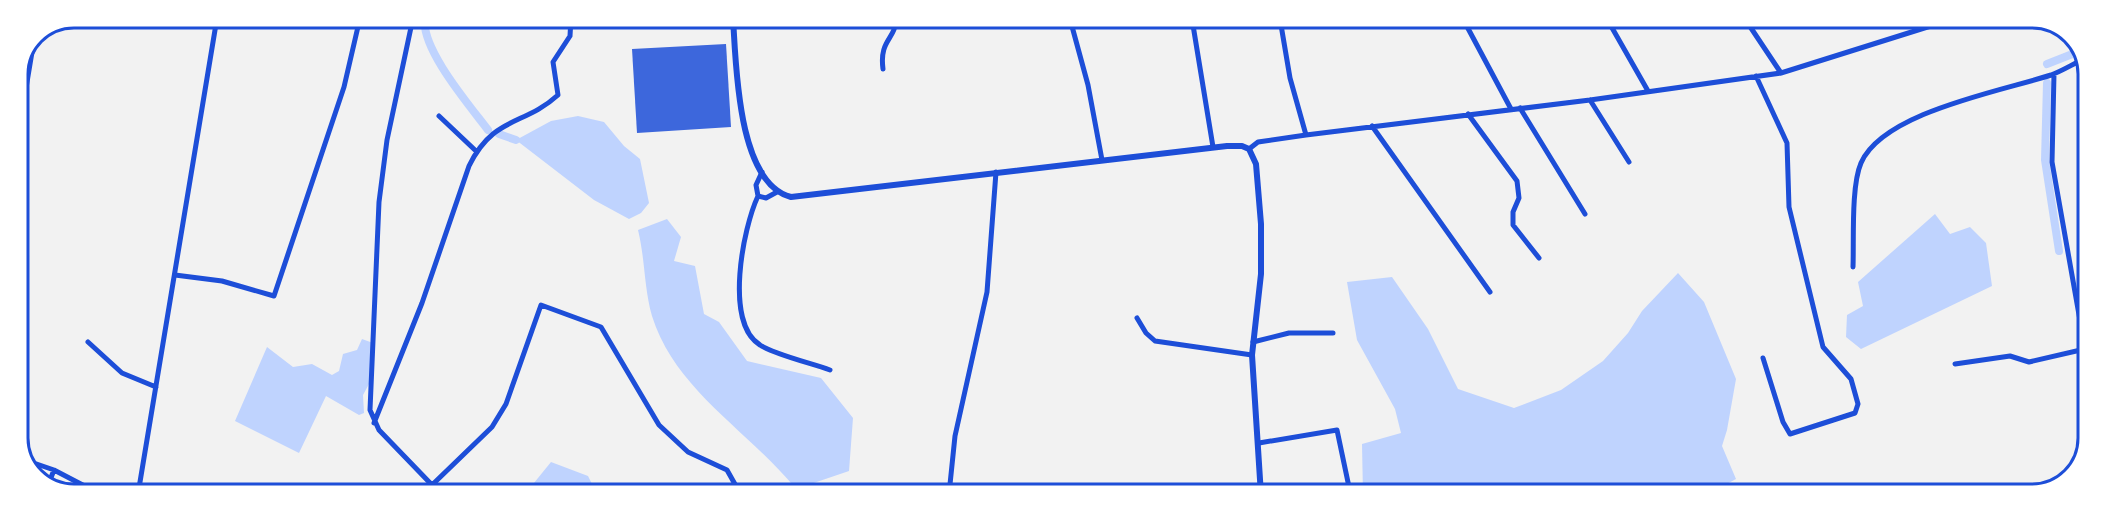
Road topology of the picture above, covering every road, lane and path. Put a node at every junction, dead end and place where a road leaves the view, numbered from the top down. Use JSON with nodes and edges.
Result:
{"nodes":[{"id":1,"x":215,"y":29,"type":"edge"},
{"id":2,"x":357,"y":29,"type":"edge"},
{"id":3,"x":411,"y":29,"type":"edge"},
{"id":4,"x":570,"y":29,"type":"edge"},
{"id":5,"x":734,"y":29,"type":"edge"},
{"id":6,"x":894,"y":29,"type":"edge"},
{"id":7,"x":1073,"y":29,"type":"edge"},
{"id":8,"x":1194,"y":29,"type":"edge"},
{"id":9,"x":1282,"y":29,"type":"edge"},
{"id":10,"x":1468,"y":29,"type":"edge"},
{"id":11,"x":1613,"y":29,"type":"edge"},
{"id":12,"x":1752,"y":29,"type":"edge"},
{"id":13,"x":1916,"y":29,"type":"edge"},
{"id":14,"x":2076,"y":63,"type":"edge"},
{"id":15,"x":883,"y":69,"type":"dead end"},
{"id":16,"x":1781,"y":73,"type":"junction"},
{"id":17,"x":2054,"y":74,"type":"junction"},
{"id":18,"x":1756,"y":76,"type":"junction"},
{"id":19,"x":1648,"y":91,"type":"junction"},
{"id":20,"x":1590,"y":100,"type":"junction"},
{"id":21,"x":1520,"y":108,"type":"junction"},
{"id":22,"x":1511,"y":109,"type":"junction"},
{"id":23,"x":1468,"y":114,"type":"junction"},
{"id":24,"x":439,"y":116,"type":"dead end"},
{"id":25,"x":1372,"y":126,"type":"junction"},
{"id":26,"x":1306,"y":135,"type":"junction"},
{"id":27,"x":1213,"y":147,"type":"junction"},
{"id":28,"x":1249,"y":149,"type":"junction"},
{"id":29,"x":476,"y":150,"type":"junction"},
{"id":30,"x":1102,"y":160,"type":"junction"},
{"id":31,"x":1629,"y":162,"type":"dead end"},
{"id":32,"x":762,"y":172,"type":"junction"},
{"id":33,"x":996,"y":172,"type":"junction"},
{"id":34,"x":777,"y":192,"type":"junction"},
{"id":35,"x":758,"y":196,"type":"junction"},
{"id":36,"x":1585,"y":214,"type":"dead end"},
{"id":37,"x":1539,"y":258,"type":"dead end"},
{"id":38,"x":1853,"y":267,"type":"dead end"},
{"id":39,"x":175,"y":275,"type":"junction"},
{"id":40,"x":1490,"y":292,"type":"dead end"},
{"id":41,"x":2078,"y":307,"type":"edge"},
{"id":42,"x":1137,"y":318,"type":"dead end"},
{"id":43,"x":1333,"y":333,"type":"dead end"},
{"id":44,"x":88,"y":342,"type":"dead end"},
{"id":45,"x":1253,"y":342,"type":"junction"},
{"id":46,"x":2078,"y":351,"type":"edge"},
{"id":47,"x":1252,"y":355,"type":"junction"},
{"id":48,"x":1763,"y":358,"type":"dead end"},
{"id":49,"x":1955,"y":364,"type":"dead end"},
{"id":50,"x":830,"y":370,"type":"dead end"},
{"id":51,"x":156,"y":387,"type":"junction"},
{"id":52,"x":374,"y":423,"type":"junction"},
{"id":53,"x":1259,"y":443,"type":"junction"},
{"id":54,"x":36,"y":464,"type":"edge"},
{"id":55,"x":54,"y":470,"type":"junction"},
{"id":56,"x":51,"y":478,"type":"edge"},
{"id":57,"x":81,"y":484,"type":"edge"},
{"id":58,"x":140,"y":484,"type":"edge"},
{"id":59,"x":431,"y":484,"type":"edge"},
{"id":60,"x":433,"y":484,"type":"edge"},
{"id":61,"x":735,"y":484,"type":"edge"},
{"id":62,"x":950,"y":484,"type":"edge"},
{"id":63,"x":1261,"y":484,"type":"edge"},
{"id":64,"x":1348,"y":484,"type":"edge"}],
"edges":[{"from":1,"to":39,"type":"street"},
{"from":2,"to":39,"type":"street"},
{"from":3,"to":52,"type":"street"},
{"from":4,"to":29,"type":"street"},
{"from":5,"to":32,"type":"street"},
{"from":6,"to":15,"type":"street"},
{"from":7,"to":30,"type":"street"},
{"from":8,"to":27,"type":"street"},
{"from":9,"to":26,"type":"street"},
{"from":10,"to":22,"type":"street"},
{"from":11,"to":19,"type":"street"},
{"from":12,"to":16,"type":"street"},
{"from":13,"to":16,"type":"street"},
{"from":14,"to":17,"type":"street"},
{"from":16,"to":18,"type":"street"},
{"from":17,"to":38,"type":"street"},
{"from":17,"to":41,"type":"street"},
{"from":18,"to":19,"type":"street"},
{"from":18,"to":48,"type":"street"},
{"from":19,"to":20,"type":"street"},
{"from":20,"to":21,"type":"street"},
{"from":20,"to":31,"type":"street"},
{"from":21,"to":22,"type":"street"},
{"from":21,"to":36,"type":"street"},
{"from":22,"to":23,"type":"street"},
{"from":23,"to":25,"type":"street"},
{"from":23,"to":37,"type":"street"},
{"from":24,"to":29,"type":"street"},
{"from":25,"to":26,"type":"street"},
{"from":25,"to":40,"type":"street"},
{"from":26,"to":28,"type":"street"},
{"from":27,"to":28,"type":"street"},
{"from":27,"to":30,"type":"street"},
{"from":28,"to":45,"type":"street"},
{"from":29,"to":52,"type":"street"},
{"from":30,"to":33,"type":"street"},
{"from":32,"to":34,"type":"street"},
{"from":32,"to":35,"type":"street"},
{"from":33,"to":34,"type":"street"},
{"from":33,"to":62,"type":"street"},
{"from":34,"to":35,"type":"street"},
{"from":35,"to":50,"type":"street"},
{"from":39,"to":51,"type":"street"},
{"from":42,"to":47,"type":"street"},
{"from":43,"to":45,"type":"street"},
{"from":44,"to":51,"type":"street"},
{"from":45,"to":47,"type":"street"},
{"from":46,"to":49,"type":"street"},
{"from":47,"to":53,"type":"street"},
{"from":51,"to":58,"type":"street"},
{"from":52,"to":59,"type":"street"},
{"from":53,"to":63,"type":"street"},
{"from":53,"to":64,"type":"street"},
{"from":54,"to":55,"type":"street"},
{"from":55,"to":56,"type":"street"},
{"from":55,"to":57,"type":"street"},
{"from":60,"to":61,"type":"street"}]}
